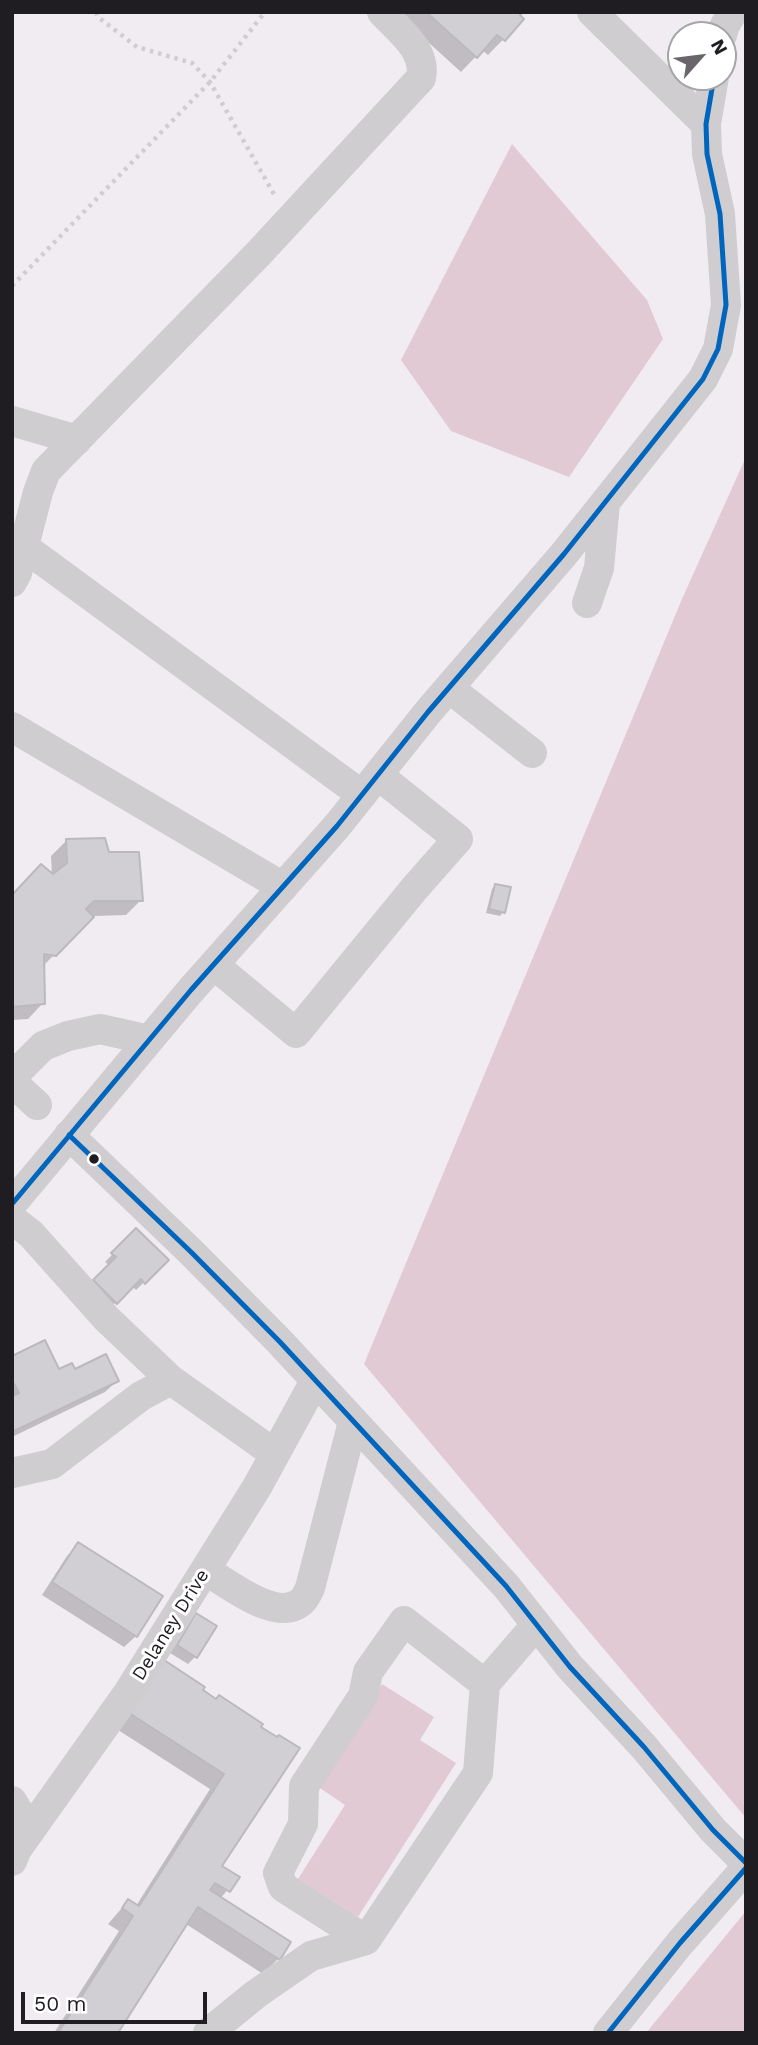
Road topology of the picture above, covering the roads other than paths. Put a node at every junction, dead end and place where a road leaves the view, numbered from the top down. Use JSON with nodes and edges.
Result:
{"nodes":[{"id":1,"x":382,"y":12,"type":"edge"},
{"id":2,"x":592,"y":12,"type":"edge"},
{"id":3,"x":712,"y":91,"type":"edge"},
{"id":4,"x":706,"y":124,"type":"junction"},
{"id":5,"x":12,"y":421,"type":"edge"},
{"id":6,"x":77,"y":440,"type":"junction"},
{"id":7,"x":606,"y":503,"type":"junction"},
{"id":8,"x":24,"y":547,"type":"junction"},
{"id":9,"x":12,"y":582,"type":"edge"},
{"id":10,"x":587,"y":603,"type":"dead end"},
{"id":11,"x":449,"y":688,"type":"junction"},
{"id":12,"x":12,"y":727,"type":"edge"},
{"id":13,"x":532,"y":753,"type":"dead end"},
{"id":14,"x":370,"y":785,"type":"junction"},
{"id":15,"x":282,"y":887,"type":"junction"},
{"id":16,"x":214,"y":965,"type":"junction"},
{"id":17,"x":149,"y":1040,"type":"junction"},
{"id":18,"x":12,"y":1079,"type":"edge"},
{"id":19,"x":37,"y":1105,"type":"dead end"},
{"id":20,"x":69,"y":1135,"type":"junction"},
{"id":21,"x":14,"y":1198,"type":"edge"},
{"id":22,"x":171,"y":1380,"type":"junction"},
{"id":23,"x":315,"y":1381,"type":"junction"},
{"id":24,"x":353,"y":1422,"type":"junction"},
{"id":25,"x":275,"y":1454,"type":"junction"},
{"id":26,"x":12,"y":1473,"type":"edge"},
{"id":27,"x":205,"y":1570,"type":"junction"},
{"id":28,"x":537,"y":1625,"type":"junction"},
{"id":29,"x":485,"y":1684,"type":"junction"},
{"id":30,"x":12,"y":1801,"type":"edge"},
{"id":31,"x":30,"y":1831,"type":"junction"},
{"id":32,"x":12,"y":1860,"type":"edge"},
{"id":33,"x":746,"y":1863,"type":"edge"},
{"id":34,"x":746,"y":1868,"type":"edge"},
{"id":35,"x":366,"y":1940,"type":"junction"},
{"id":36,"x":208,"y":2033,"type":"edge"},
{"id":37,"x":608,"y":2033,"type":"edge"}],
"edges":[{"from":1,"to":6,"type":"street"},
{"from":2,"to":4,"type":"street"},
{"from":3,"to":4,"type":"street"},
{"from":4,"to":7,"type":"street"},
{"from":5,"to":6,"type":"street"},
{"from":6,"to":8,"type":"street"},
{"from":7,"to":10,"type":"street"},
{"from":7,"to":11,"type":"street"},
{"from":8,"to":9,"type":"street"},
{"from":8,"to":14,"type":"street"},
{"from":11,"to":13,"type":"street"},
{"from":11,"to":14,"type":"street"},
{"from":12,"to":15,"type":"street"},
{"from":14,"to":15,"type":"street"},
{"from":14,"to":16,"type":"street"},
{"from":15,"to":16,"type":"street"},
{"from":16,"to":17,"type":"street"},
{"from":17,"to":18,"type":"street"},
{"from":17,"to":20,"type":"street"},
{"from":18,"to":19,"type":"street"},
{"from":20,"to":21,"type":"street"},
{"from":20,"to":23,"type":"street"},
{"from":21,"to":22,"type":"street"},
{"from":22,"to":25,"type":"street"},
{"from":22,"to":26,"type":"street"},
{"from":23,"to":24,"type":"street"},
{"from":23,"to":25,"type":"street","name":"Delaney Drive"},
{"from":24,"to":27,"type":"street"},
{"from":24,"to":28,"type":"street"},
{"from":25,"to":27,"type":"street","name":"Delaney Drive"},
{"from":27,"to":31,"type":"street","name":"Delaney Drive"},
{"from":28,"to":29,"type":"street"},
{"from":28,"to":33,"type":"street"},
{"from":29,"to":35,"type":"street"},
{"from":29,"to":35,"type":"street"},
{"from":30,"to":31,"type":"street"},
{"from":31,"to":32,"type":"street","name":"Delaney Drive"},
{"from":34,"to":37,"type":"street"},
{"from":35,"to":36,"type":"street"}]}
